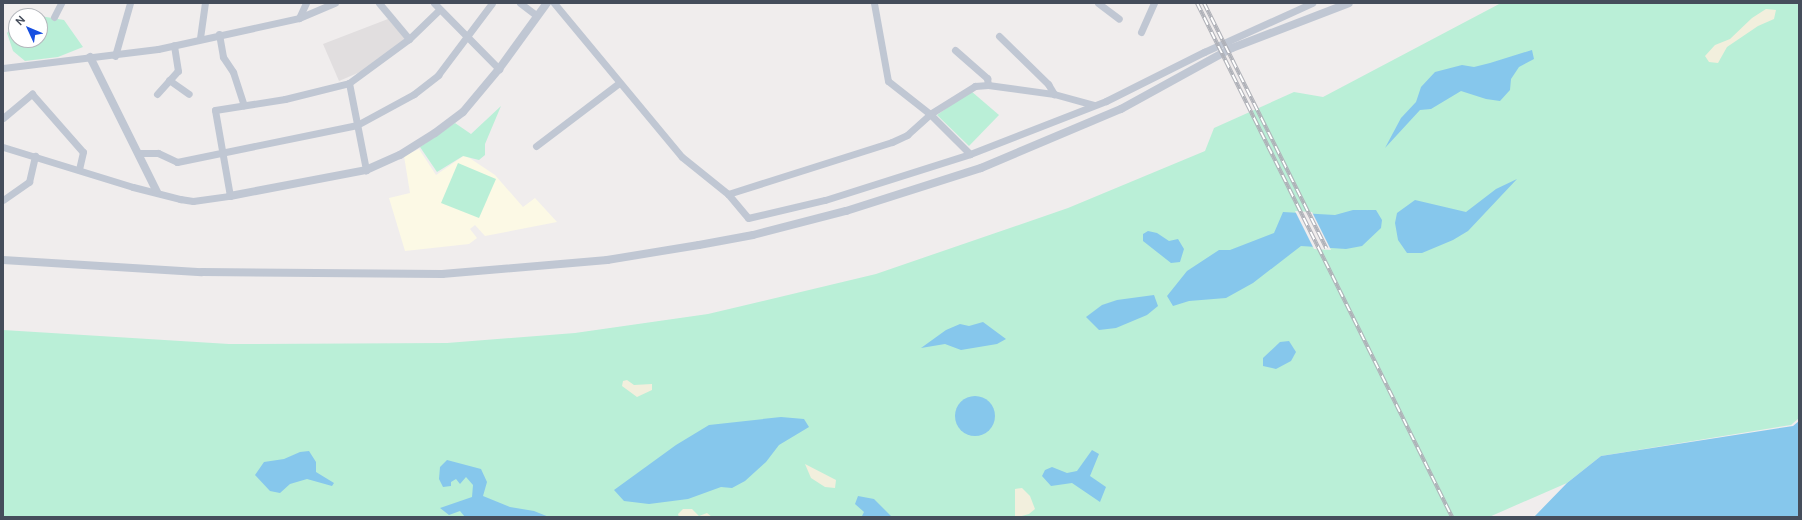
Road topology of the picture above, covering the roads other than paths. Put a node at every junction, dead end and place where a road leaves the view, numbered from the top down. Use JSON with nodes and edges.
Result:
{"nodes":[{"id":1,"x":62,"y":3,"type":"edge"},
{"id":2,"x":130,"y":3,"type":"edge"},
{"id":3,"x":205,"y":3,"type":"edge"},
{"id":4,"x":306,"y":3,"type":"edge"},
{"id":5,"x":335,"y":3,"type":"edge"},
{"id":6,"x":378,"y":3,"type":"edge"},
{"id":7,"x":434,"y":3,"type":"edge"},
{"id":8,"x":492,"y":3,"type":"edge"},
{"id":9,"x":520,"y":3,"type":"edge"},
{"id":10,"x":547,"y":3,"type":"edge"},
{"id":11,"x":554,"y":3,"type":"edge"},
{"id":12,"x":874,"y":3,"type":"edge"},
{"id":13,"x":1098,"y":3,"type":"edge"},
{"id":14,"x":1154,"y":3,"type":"edge"},
{"id":15,"x":1312,"y":3,"type":"edge"},
{"id":16,"x":1349,"y":3,"type":"edge"},
{"id":17,"x":440,"y":10,"type":"junction"},
{"id":18,"x":537,"y":16,"type":"junction"},
{"id":19,"x":54,"y":17,"type":"dead end"},
{"id":20,"x":299,"y":18,"type":"junction"},
{"id":21,"x":1119,"y":19,"type":"dead end"},
{"id":22,"x":1141,"y":32,"type":"dead end"},
{"id":23,"x":219,"y":34,"type":"junction"},
{"id":24,"x":999,"y":36,"type":"dead end"},
{"id":25,"x":200,"y":38,"type":"junction"},
{"id":26,"x":468,"y":38,"type":"junction"},
{"id":27,"x":409,"y":39,"type":"junction"},
{"id":28,"x":174,"y":45,"type":"junction"},
{"id":29,"x":955,"y":50,"type":"dead end"},
{"id":30,"x":115,"y":56,"type":"junction"},
{"id":31,"x":90,"y":57,"type":"junction"},
{"id":32,"x":3,"y":68,"type":"edge"},
{"id":33,"x":499,"y":69,"type":"junction"},
{"id":34,"x":169,"y":80,"type":"junction"},
{"id":35,"x":349,"y":83,"type":"junction"},
{"id":36,"x":619,"y":83,"type":"junction"},
{"id":37,"x":988,"y":84,"type":"junction"},
{"id":38,"x":157,"y":94,"type":"dead end"},
{"id":39,"x":189,"y":94,"type":"dead end"},
{"id":40,"x":1054,"y":94,"type":"junction"},
{"id":41,"x":244,"y":105,"type":"junction"},
{"id":42,"x":1094,"y":105,"type":"junction"},
{"id":43,"x":930,"y":114,"type":"junction"},
{"id":44,"x":3,"y":118,"type":"edge"},
{"id":45,"x":357,"y":125,"type":"junction"},
{"id":46,"x":536,"y":146,"type":"dead end"},
{"id":47,"x":3,"y":147,"type":"edge"},
{"id":48,"x":138,"y":153,"type":"junction"},
{"id":49,"x":221,"y":154,"type":"junction"},
{"id":50,"x":970,"y":154,"type":"junction"},
{"id":51,"x":34,"y":156,"type":"junction"},
{"id":52,"x":79,"y":170,"type":"junction"},
{"id":53,"x":366,"y":170,"type":"junction"},
{"id":54,"x":157,"y":192,"type":"junction"},
{"id":55,"x":728,"y":194,"type":"junction"},
{"id":56,"x":230,"y":196,"type":"junction"},
{"id":57,"x":3,"y":200,"type":"edge"},
{"id":58,"x":3,"y":260,"type":"edge"}],
"edges":[{"from":1,"to":19,"type":"street"},
{"from":2,"to":30,"type":"street"},
{"from":3,"to":25,"type":"street"},
{"from":4,"to":20,"type":"street"},
{"from":5,"to":20,"type":"street"},
{"from":6,"to":27,"type":"street"},
{"from":7,"to":17,"type":"street"},
{"from":8,"to":26,"type":"street"},
{"from":9,"to":18,"type":"street"},
{"from":10,"to":18,"type":"street"},
{"from":11,"to":36,"type":"street"},
{"from":12,"to":43,"type":"street"},
{"from":13,"to":21,"type":"street"},
{"from":14,"to":22,"type":"street"},
{"from":15,"to":42,"type":"street"},
{"from":16,"to":58,"type":"street"},
{"from":17,"to":26,"type":"street"},
{"from":17,"to":27,"type":"street"},
{"from":18,"to":33,"type":"street"},
{"from":20,"to":23,"type":"street"},
{"from":23,"to":25,"type":"street"},
{"from":23,"to":41,"type":"street"},
{"from":24,"to":40,"type":"street"},
{"from":25,"to":28,"type":"street"},
{"from":26,"to":33,"type":"street"},
{"from":26,"to":45,"type":"street"},
{"from":27,"to":35,"type":"street"},
{"from":28,"to":30,"type":"street"},
{"from":28,"to":34,"type":"street"},
{"from":29,"to":37,"type":"street"},
{"from":30,"to":31,"type":"street"},
{"from":31,"to":32,"type":"street"},
{"from":31,"to":48,"type":"street"},
{"from":33,"to":53,"type":"street"},
{"from":34,"to":38,"type":"street"},
{"from":34,"to":39,"type":"street"},
{"from":35,"to":41,"type":"street"},
{"from":35,"to":45,"type":"street"},
{"from":36,"to":46,"type":"street"},
{"from":36,"to":55,"type":"street"},
{"from":37,"to":40,"type":"street"},
{"from":37,"to":43,"type":"street"},
{"from":40,"to":42,"type":"street"},
{"from":41,"to":49,"type":"street"},
{"from":42,"to":50,"type":"street"},
{"from":43,"to":50,"type":"street"},
{"from":43,"to":55,"type":"street"},
{"from":44,"to":52,"type":"street"},
{"from":45,"to":49,"type":"street"},
{"from":45,"to":53,"type":"street"},
{"from":47,"to":51,"type":"street"},
{"from":48,"to":49,"type":"street"},
{"from":48,"to":54,"type":"street"},
{"from":49,"to":56,"type":"street"},
{"from":50,"to":55,"type":"street"},
{"from":51,"to":52,"type":"street"},
{"from":51,"to":57,"type":"street"},
{"from":52,"to":54,"type":"street"},
{"from":53,"to":56,"type":"street"},
{"from":54,"to":56,"type":"street"}]}
